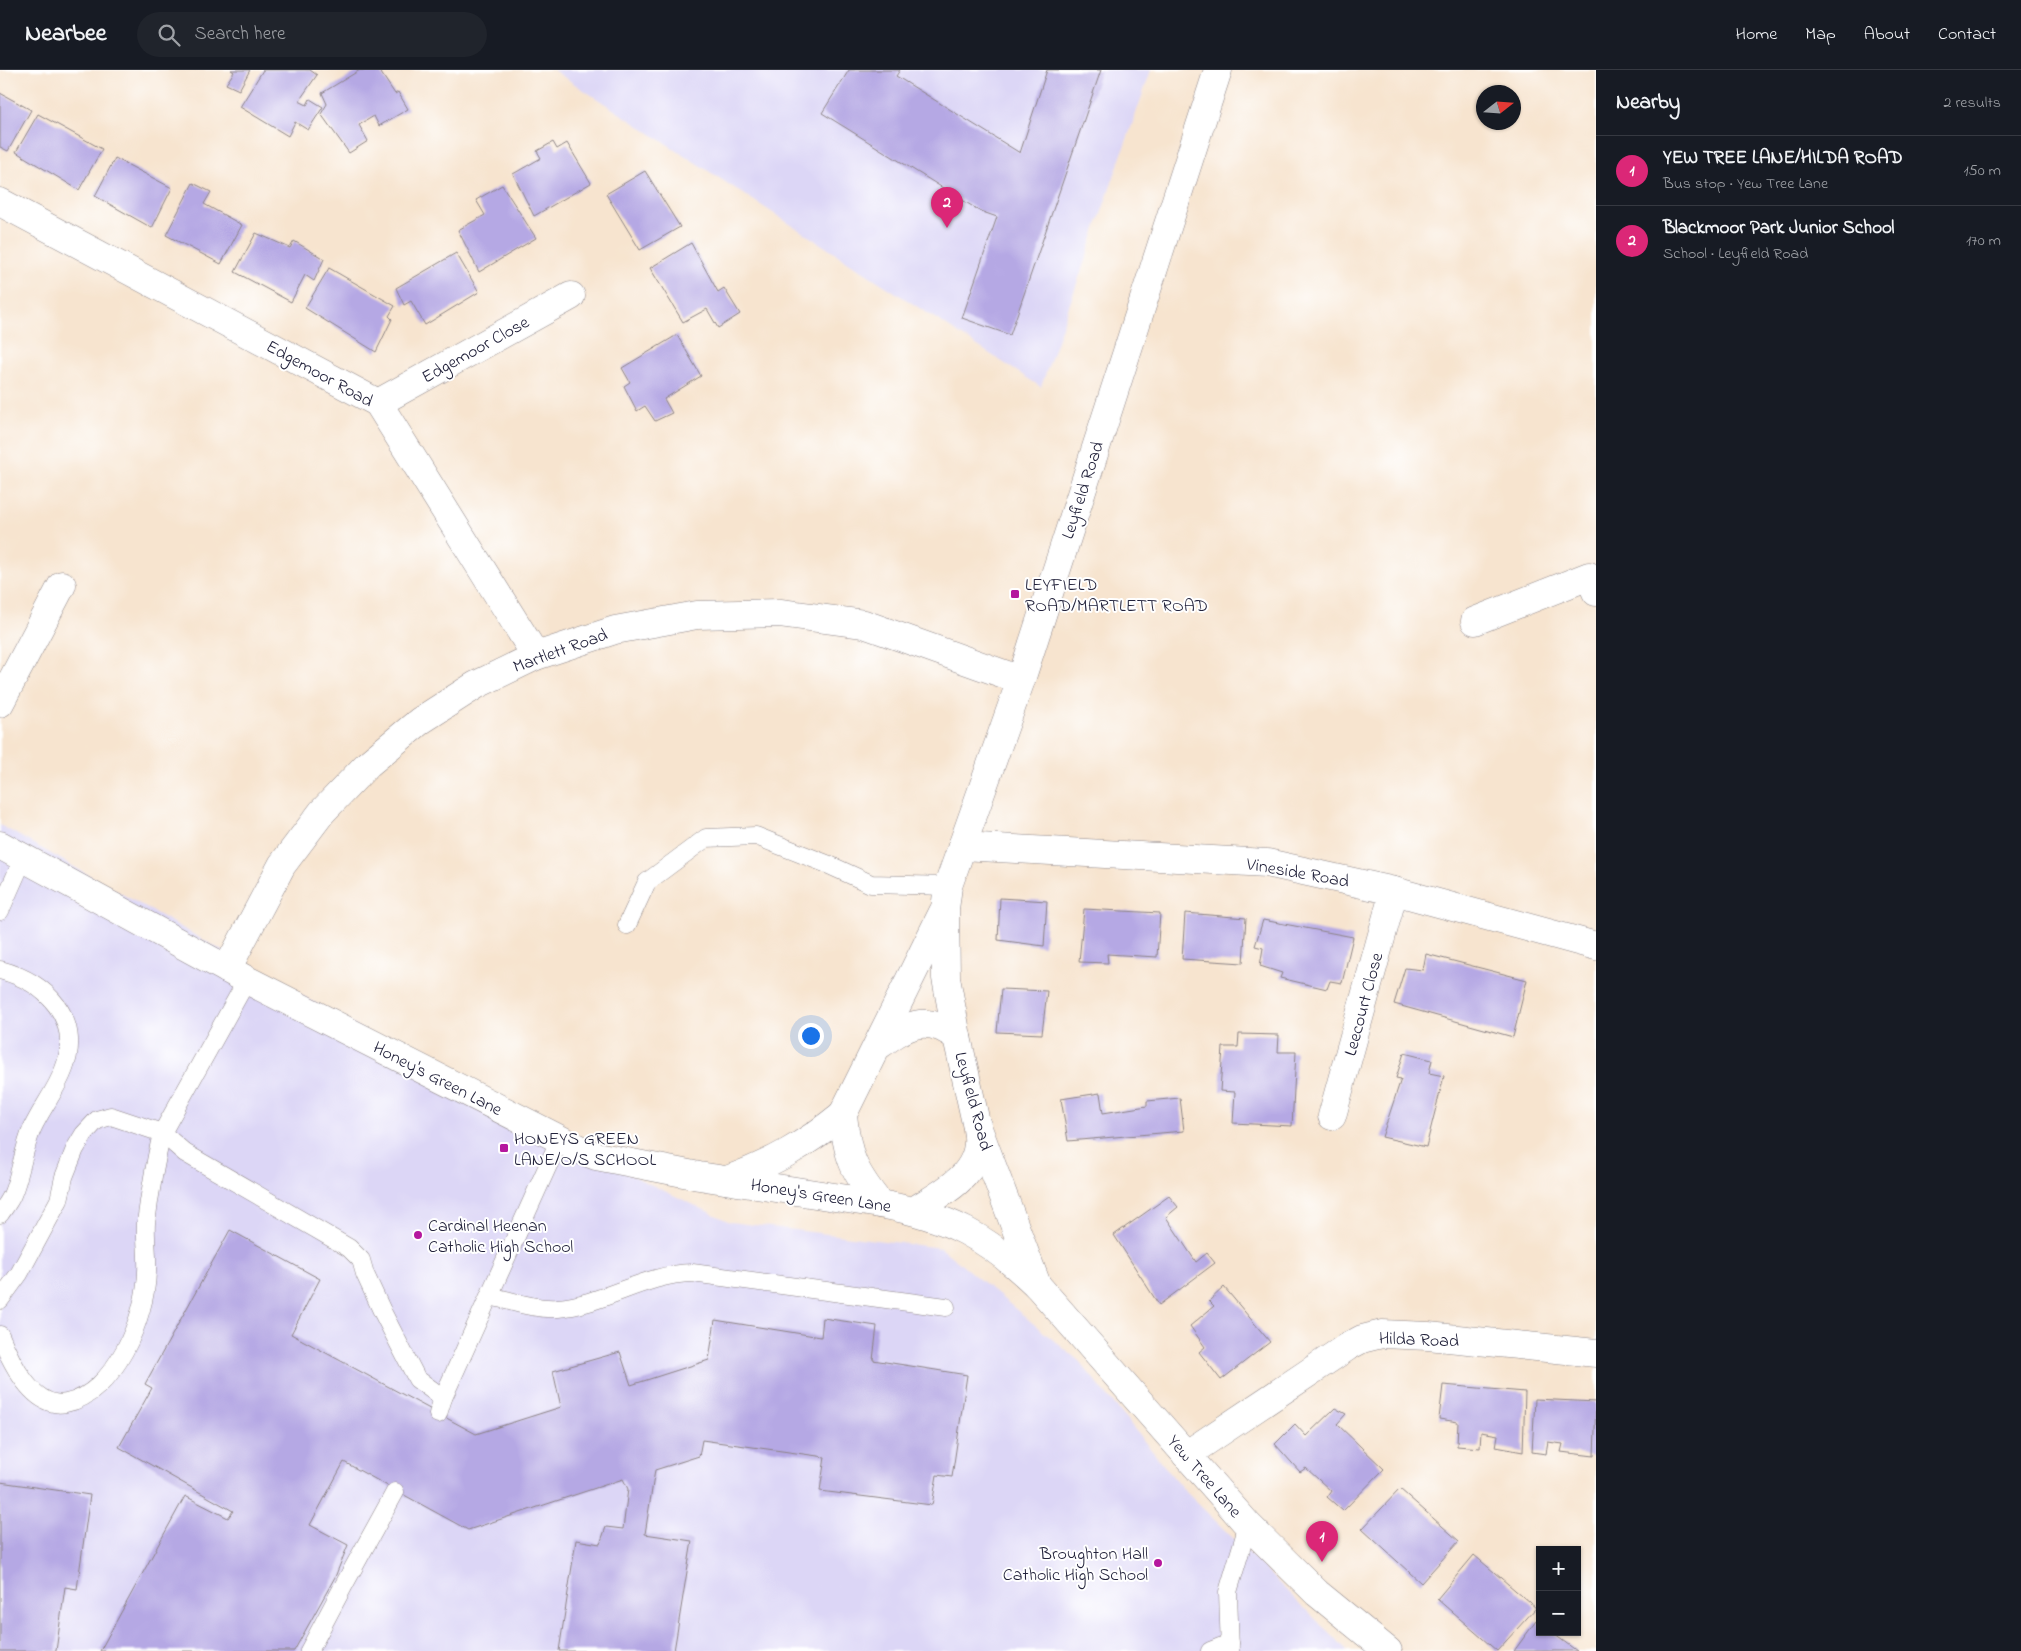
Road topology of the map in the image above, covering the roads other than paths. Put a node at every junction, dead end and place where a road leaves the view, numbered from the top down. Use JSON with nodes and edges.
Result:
{"nodes":[{"id":1,"x":1218,"y":70,"type":"edge"},
{"id":2,"x":0,"y":202,"type":"edge"},
{"id":3,"x":571,"y":296,"type":"dead end"},
{"id":4,"x":378,"y":403,"type":"junction"},
{"id":5,"x":1594,"y":578,"type":"edge"},
{"id":6,"x":62,"y":585,"type":"dead end"},
{"id":7,"x":1475,"y":621,"type":"dead end"},
{"id":8,"x":536,"y":656,"type":"junction"},
{"id":9,"x":1021,"y":680,"type":"junction"},
{"id":10,"x":0,"y":703,"type":"edge"},
{"id":11,"x":0,"y":845,"type":"edge"},
{"id":12,"x":962,"y":846,"type":"junction"},
{"id":13,"x":23,"y":859,"type":"junction"},
{"id":14,"x":1394,"y":891,"type":"junction"},
{"id":15,"x":946,"y":898,"type":"junction"},
{"id":16,"x":0,"y":911,"type":"edge"},
{"id":17,"x":627,"y":925,"type":"dead end"},
{"id":18,"x":1596,"y":946,"type":"edge"},
{"id":19,"x":0,"y":970,"type":"edge"},
{"id":20,"x":237,"y":975,"type":"junction"},
{"id":21,"x":957,"y":1037,"type":"junction"},
{"id":22,"x":878,"y":1047,"type":"junction"},
{"id":23,"x":843,"y":1114,"type":"junction"},
{"id":24,"x":1332,"y":1116,"type":"dead end"},
{"id":25,"x":976,"y":1123,"type":"junction"},
{"id":26,"x":162,"y":1133,"type":"junction"},
{"id":27,"x":559,"y":1141,"type":"junction"},
{"id":28,"x":727,"y":1180,"type":"junction"},
{"id":29,"x":880,"y":1204,"type":"junction"},
{"id":30,"x":915,"y":1210,"type":"junction"},
{"id":31,"x":0,"y":1214,"type":"edge"},
{"id":32,"x":1037,"y":1285,"type":"junction"},
{"id":33,"x":490,"y":1296,"type":"junction"},
{"id":34,"x":0,"y":1300,"type":"edge"},
{"id":35,"x":946,"y":1307,"type":"dead end"},
{"id":36,"x":0,"y":1335,"type":"edge"},
{"id":37,"x":1596,"y":1353,"type":"edge"},
{"id":38,"x":1186,"y":1454,"type":"junction"},
{"id":39,"x":395,"y":1492,"type":"dead end"},
{"id":40,"x":1248,"y":1524,"type":"junction"},
{"id":41,"x":1230,"y":1647,"type":"edge"},
{"id":42,"x":309,"y":1651,"type":"edge"},
{"id":43,"x":1210,"y":1651,"type":"edge"},
{"id":44,"x":1388,"y":1651,"type":"edge"}],
"edges":[{"from":1,"to":9,"type":"street","name":"Leyfield Road"},
{"from":2,"to":4,"type":"street","name":"Edgemoor Road"},
{"from":3,"to":4,"type":"street","name":"Edgemoor Close"},
{"from":4,"to":8,"type":"street","name":"Edgemoor Road"},
{"from":5,"to":7,"type":"street"},
{"from":6,"to":10,"type":"street"},
{"from":8,"to":9,"type":"street","name":"Martlett Road"},
{"from":8,"to":20,"type":"street","name":"Martlett Road"},
{"from":9,"to":12,"type":"street","name":"Leyfield Road"},
{"from":11,"to":13,"type":"street","name":"Honey's Green Lane"},
{"from":12,"to":14,"type":"street","name":"Vineside Road"},
{"from":12,"to":15,"type":"street","name":"Leyfield Road"},
{"from":13,"to":16,"type":"lane"},
{"from":13,"to":20,"type":"street","name":"Honey's Green Lane"},
{"from":14,"to":18,"type":"street","name":"Vineside Road"},
{"from":14,"to":24,"type":"street","name":"Leecourt Close"},
{"from":15,"to":17,"type":"lane"},
{"from":15,"to":21,"type":"street","name":"Leyfield Road"},
{"from":15,"to":22,"type":"street","name":"Leyfield Road"},
{"from":19,"to":31,"type":"lane"},
{"from":20,"to":26,"type":"lane"},
{"from":20,"to":27,"type":"street","name":"Honey's Green Lane"},
{"from":21,"to":22,"type":"street"},
{"from":21,"to":25,"type":"street","name":"Leyfield Road"},
{"from":22,"to":23,"type":"street","name":"Leyfield Road"},
{"from":23,"to":28,"type":"street"},
{"from":23,"to":29,"type":"street"},
{"from":25,"to":30,"type":"street"},
{"from":25,"to":32,"type":"street","name":"Leyfield Road"},
{"from":26,"to":33,"type":"lane"},
{"from":26,"to":34,"type":"lane"},
{"from":26,"to":36,"type":"lane"},
{"from":27,"to":28,"type":"street","name":"Honey's Green Lane"},
{"from":27,"to":33,"type":"lane"},
{"from":28,"to":29,"type":"street","name":"Honey's Green Lane"},
{"from":29,"to":30,"type":"street","name":"Honey's Green Lane"},
{"from":30,"to":32,"type":"street","name":"Honey's Green Lane"},
{"from":32,"to":38,"type":"street","name":"Yew Tree Lane"},
{"from":33,"to":35,"type":"lane"},
{"from":37,"to":38,"type":"street","name":"Hilda Road"},
{"from":38,"to":40,"type":"street","name":"Yew Tree Lane"},
{"from":39,"to":42,"type":"lane"},
{"from":40,"to":41,"type":"lane"},
{"from":40,"to":44,"type":"street","name":"Yew Tree Lane"},
{"from":41,"to":43,"type":"lane"}]}
